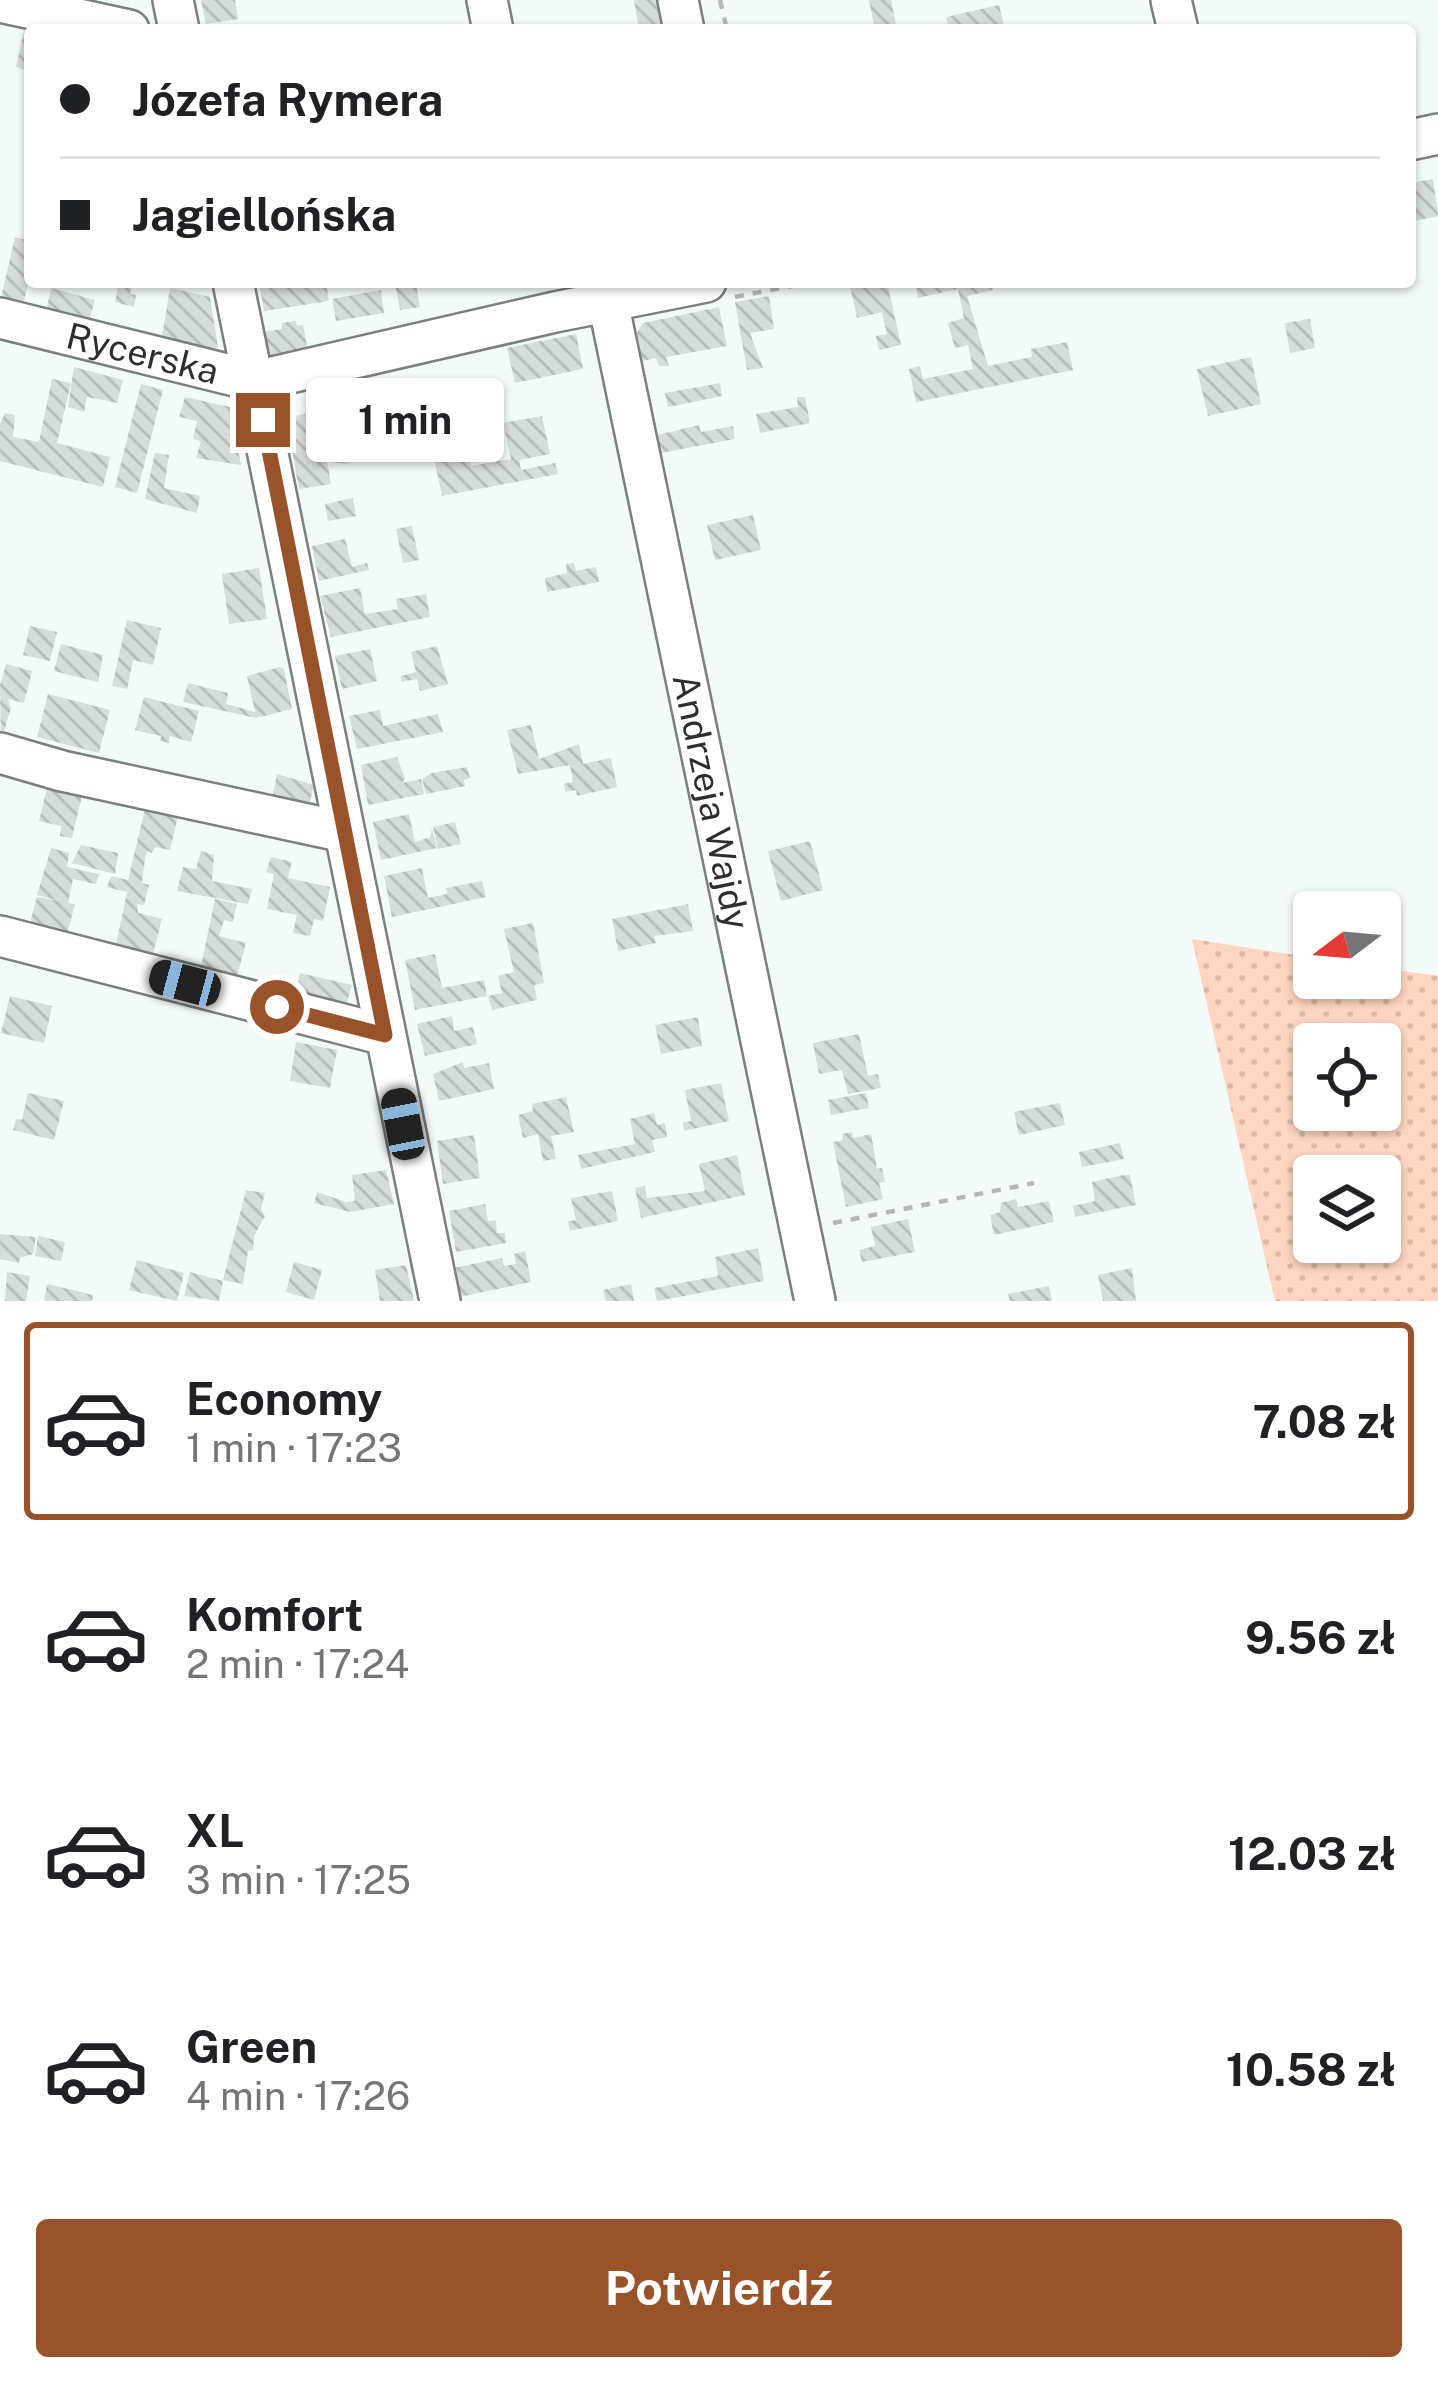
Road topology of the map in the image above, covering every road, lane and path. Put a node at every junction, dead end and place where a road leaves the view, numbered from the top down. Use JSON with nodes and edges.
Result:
{"nodes":[{"id":1,"x":0,"y":2,"type":"edge"},
{"id":2,"x":101,"y":24,"type":"edge"},
{"id":3,"x":234,"y":288,"type":"edge"},
{"id":4,"x":743,"y":288,"type":"edge"},
{"id":5,"x":710,"y":291,"type":"edge"},
{"id":6,"x":551,"y":297,"type":"edge"},
{"id":7,"x":608,"y":302,"type":"junction"},
{"id":8,"x":0,"y":318,"type":"edge"},
{"id":9,"x":255,"y":381,"type":"junction"},
{"id":10,"x":0,"y":753,"type":"edge"},
{"id":11,"x":344,"y":832,"type":"junction"},
{"id":12,"x":0,"y":936,"type":"edge"},
{"id":13,"x":385,"y":1035,"type":"junction"},
{"id":14,"x":1034,"y":1183,"type":"dead end"},
{"id":15,"x":800,"y":1229,"type":"junction"},
{"id":16,"x":440,"y":1301,"type":"edge"},
{"id":17,"x":814,"y":1301,"type":"edge"}],
"edges":[{"from":1,"to":2,"type":"street"},
{"from":3,"to":9,"type":"street"},
{"from":4,"to":5,"type":"path"},
{"from":5,"to":7,"type":"street","name":"Rycerska"},
{"from":6,"to":7,"type":"street","name":"Rycerska"},
{"from":6,"to":9,"type":"street","name":"Rycerska"},
{"from":7,"to":15,"type":"street","name":"Andrzeja Wajdy"},
{"from":8,"to":9,"type":"street","name":"Rycerska"},
{"from":9,"to":11,"type":"street"},
{"from":10,"to":11,"type":"street"},
{"from":11,"to":13,"type":"street"},
{"from":12,"to":13,"type":"street"},
{"from":13,"to":16,"type":"street"},
{"from":14,"to":15,"type":"path"},
{"from":15,"to":17,"type":"street","name":"Andrzeja Wajdy"}]}
